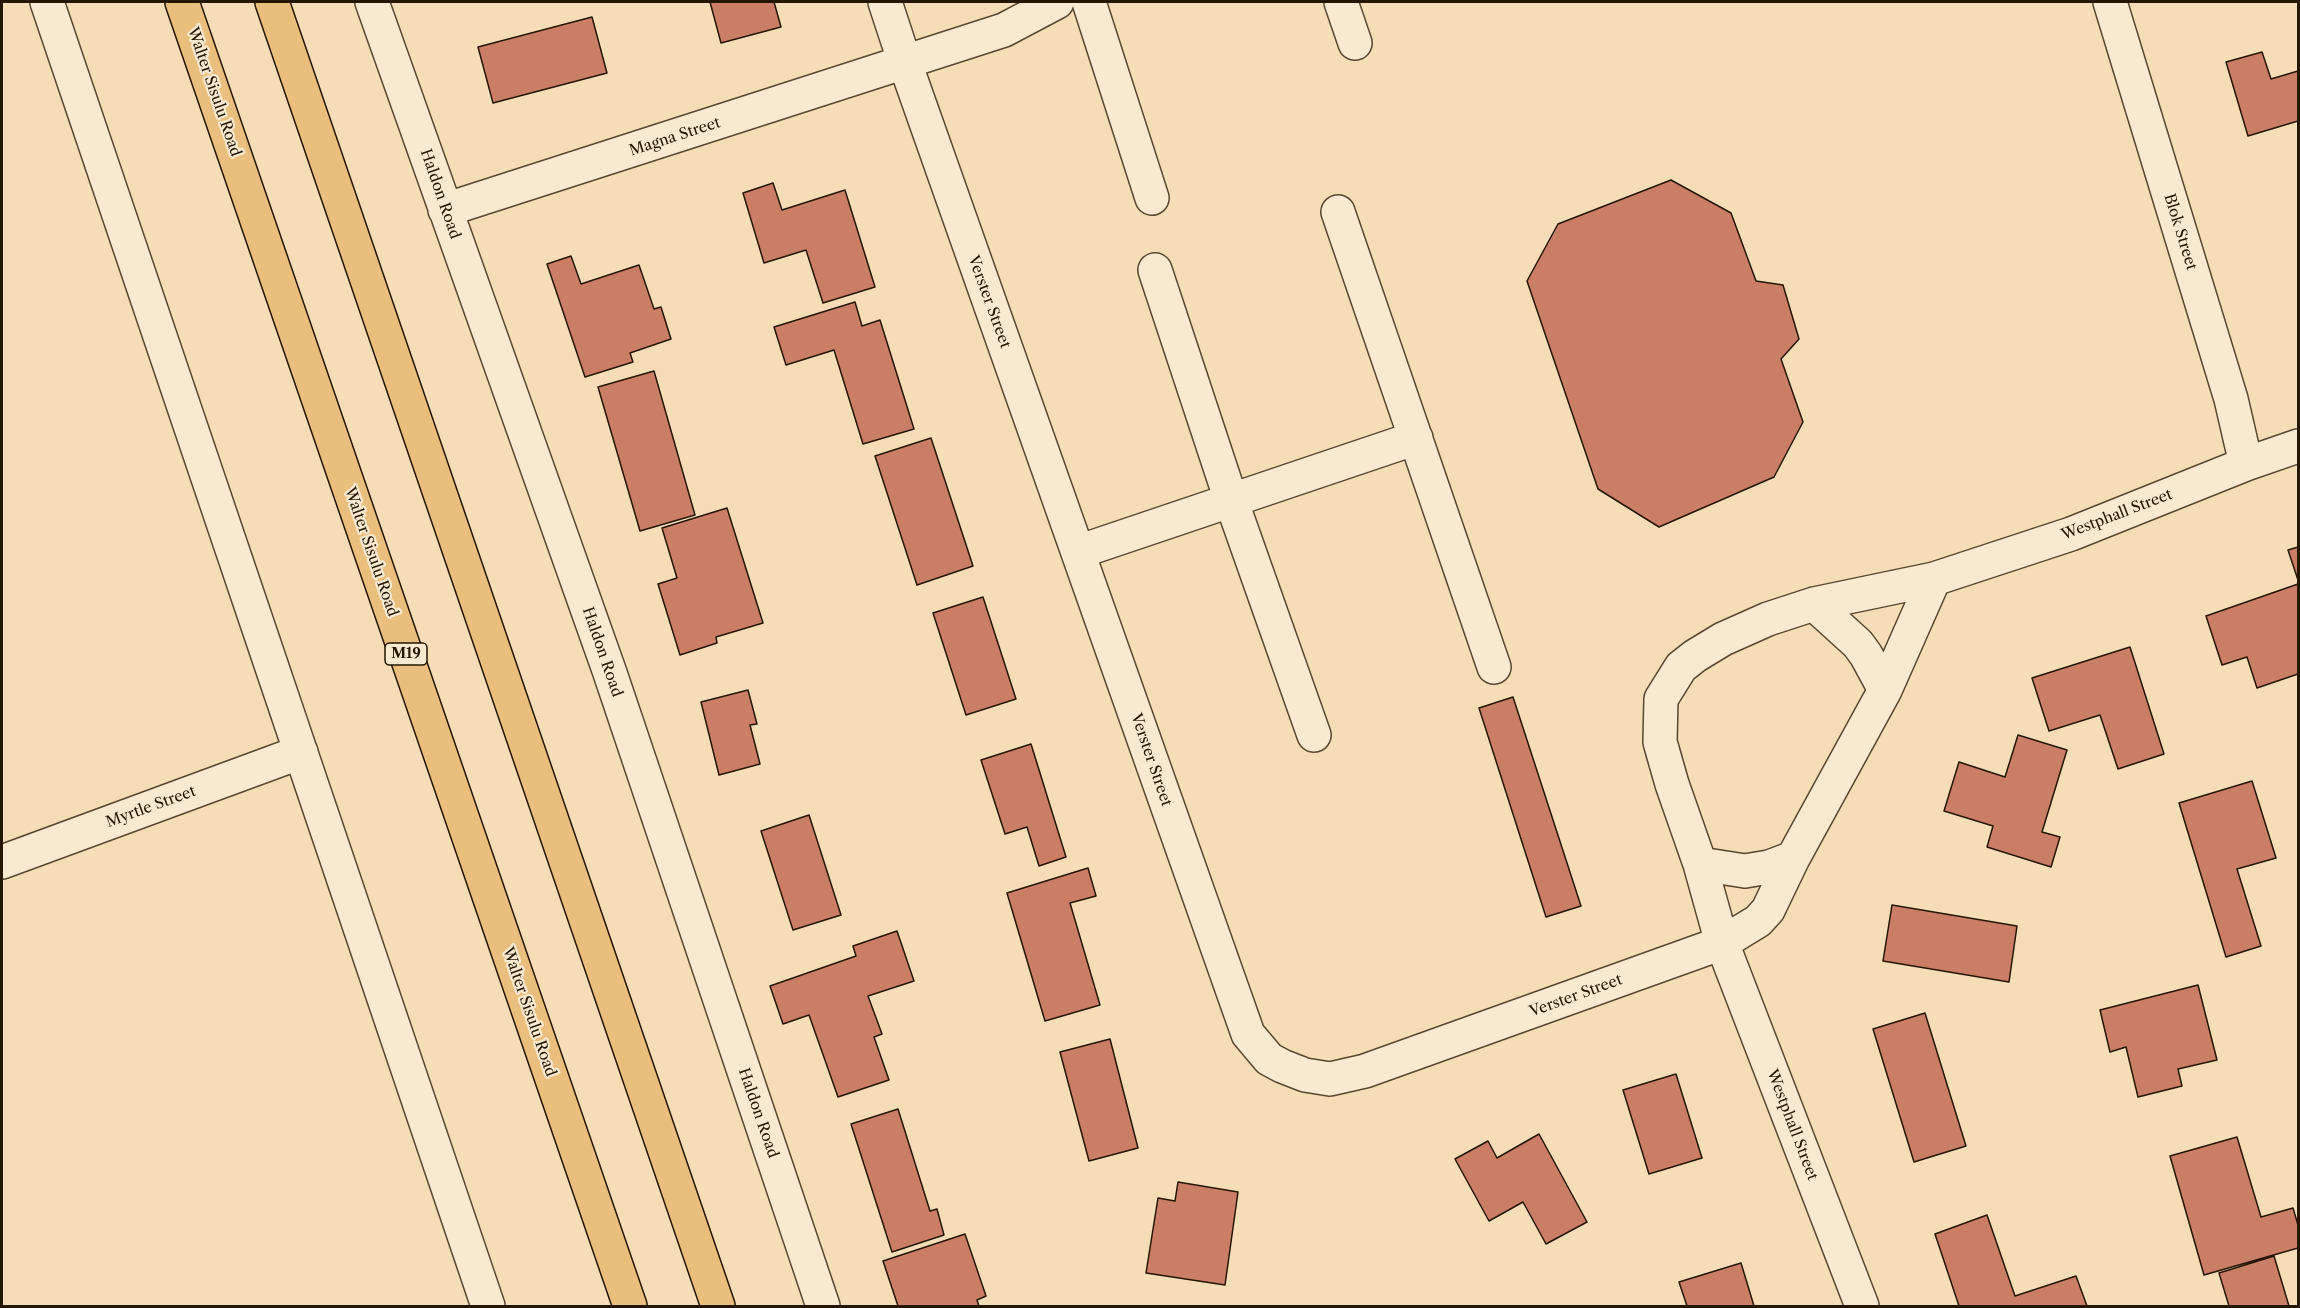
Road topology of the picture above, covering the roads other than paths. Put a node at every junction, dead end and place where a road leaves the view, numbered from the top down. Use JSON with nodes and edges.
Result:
{"nodes":[{"id":1,"x":46,"y":2,"type":"edge"},
{"id":2,"x":182,"y":2,"type":"edge"},
{"id":3,"x":272,"y":2,"type":"edge"},
{"id":4,"x":372,"y":2,"type":"edge"},
{"id":5,"x":885,"y":2,"type":"edge"},
{"id":6,"x":1057,"y":2,"type":"edge"},
{"id":7,"x":1089,"y":2,"type":"edge"},
{"id":8,"x":1341,"y":2,"type":"edge"},
{"id":9,"x":2110,"y":2,"type":"edge"},
{"id":10,"x":1355,"y":43,"type":"dead end"},
{"id":11,"x":904,"y":63,"type":"junction"},
{"id":12,"x":1152,"y":198,"type":"dead end"},
{"id":13,"x":445,"y":210,"type":"junction"},
{"id":14,"x":1338,"y":212,"type":"dead end"},
{"id":15,"x":1155,"y":270,"type":"dead end"},
{"id":16,"x":1416,"y":438,"type":"junction"},
{"id":17,"x":2298,"y":446,"type":"edge"},
{"id":18,"x":2246,"y":464,"type":"junction"},
{"id":19,"x":1231,"y":500,"type":"junction"},
{"id":20,"x":1078,"y":552,"type":"junction"},
{"id":21,"x":1934,"y":579,"type":"junction"},
{"id":22,"x":1815,"y":604,"type":"junction"},
{"id":23,"x":1494,"y":667,"type":"dead end"},
{"id":24,"x":1885,"y":690,"type":"junction"},
{"id":25,"x":1314,"y":735,"type":"dead end"},
{"id":26,"x":301,"y":752,"type":"junction"},
{"id":27,"x":1792,"y":858,"type":"junction"},
{"id":28,"x":2,"y":862,"type":"edge"},
{"id":29,"x":1700,"y":864,"type":"junction"},
{"id":30,"x":1722,"y":944,"type":"junction"},
{"id":31,"x":488,"y":1306,"type":"edge"},
{"id":32,"x":630,"y":1306,"type":"edge"},
{"id":33,"x":718,"y":1306,"type":"edge"},
{"id":34,"x":823,"y":1306,"type":"edge"},
{"id":35,"x":1862,"y":1306,"type":"edge"}],
"edges":[{"from":1,"to":26,"type":"street"},
{"from":2,"to":32,"type":"highway","name":"Walter Sisulu Road","number":"M19"},
{"from":3,"to":33,"type":"highway"},
{"from":4,"to":13,"type":"street","name":"Haldon Road"},
{"from":5,"to":11,"type":"street","name":"Verster Street"},
{"from":6,"to":11,"type":"street","name":"Magna Street"},
{"from":7,"to":12,"type":"street"},
{"from":8,"to":10,"type":"street"},
{"from":9,"to":18,"type":"street","name":"Blok Street"},
{"from":11,"to":13,"type":"street","name":"Magna Street"},
{"from":11,"to":20,"type":"street","name":"Verster Street"},
{"from":13,"to":34,"type":"street","name":"Haldon Road"},
{"from":14,"to":16,"type":"street"},
{"from":15,"to":19,"type":"street"},
{"from":16,"to":19,"type":"street"},
{"from":16,"to":23,"type":"street"},
{"from":17,"to":18,"type":"street","name":"Westphall Street"},
{"from":18,"to":21,"type":"street","name":"Westphall Street"},
{"from":19,"to":20,"type":"street"},
{"from":19,"to":25,"type":"street"},
{"from":20,"to":30,"type":"street","name":"Verster Street"},
{"from":21,"to":22,"type":"street","name":"Westphall Street"},
{"from":21,"to":24,"type":"street"},
{"from":22,"to":24,"type":"street"},
{"from":22,"to":29,"type":"street","name":"Westphall Street"},
{"from":24,"to":27,"type":"street"},
{"from":26,"to":28,"type":"street","name":"Myrtle Street"},
{"from":26,"to":31,"type":"street"},
{"from":27,"to":29,"type":"street"},
{"from":27,"to":30,"type":"street"},
{"from":29,"to":30,"type":"street","name":"Westphall Street"},
{"from":30,"to":35,"type":"street","name":"Westphall Street"}]}
